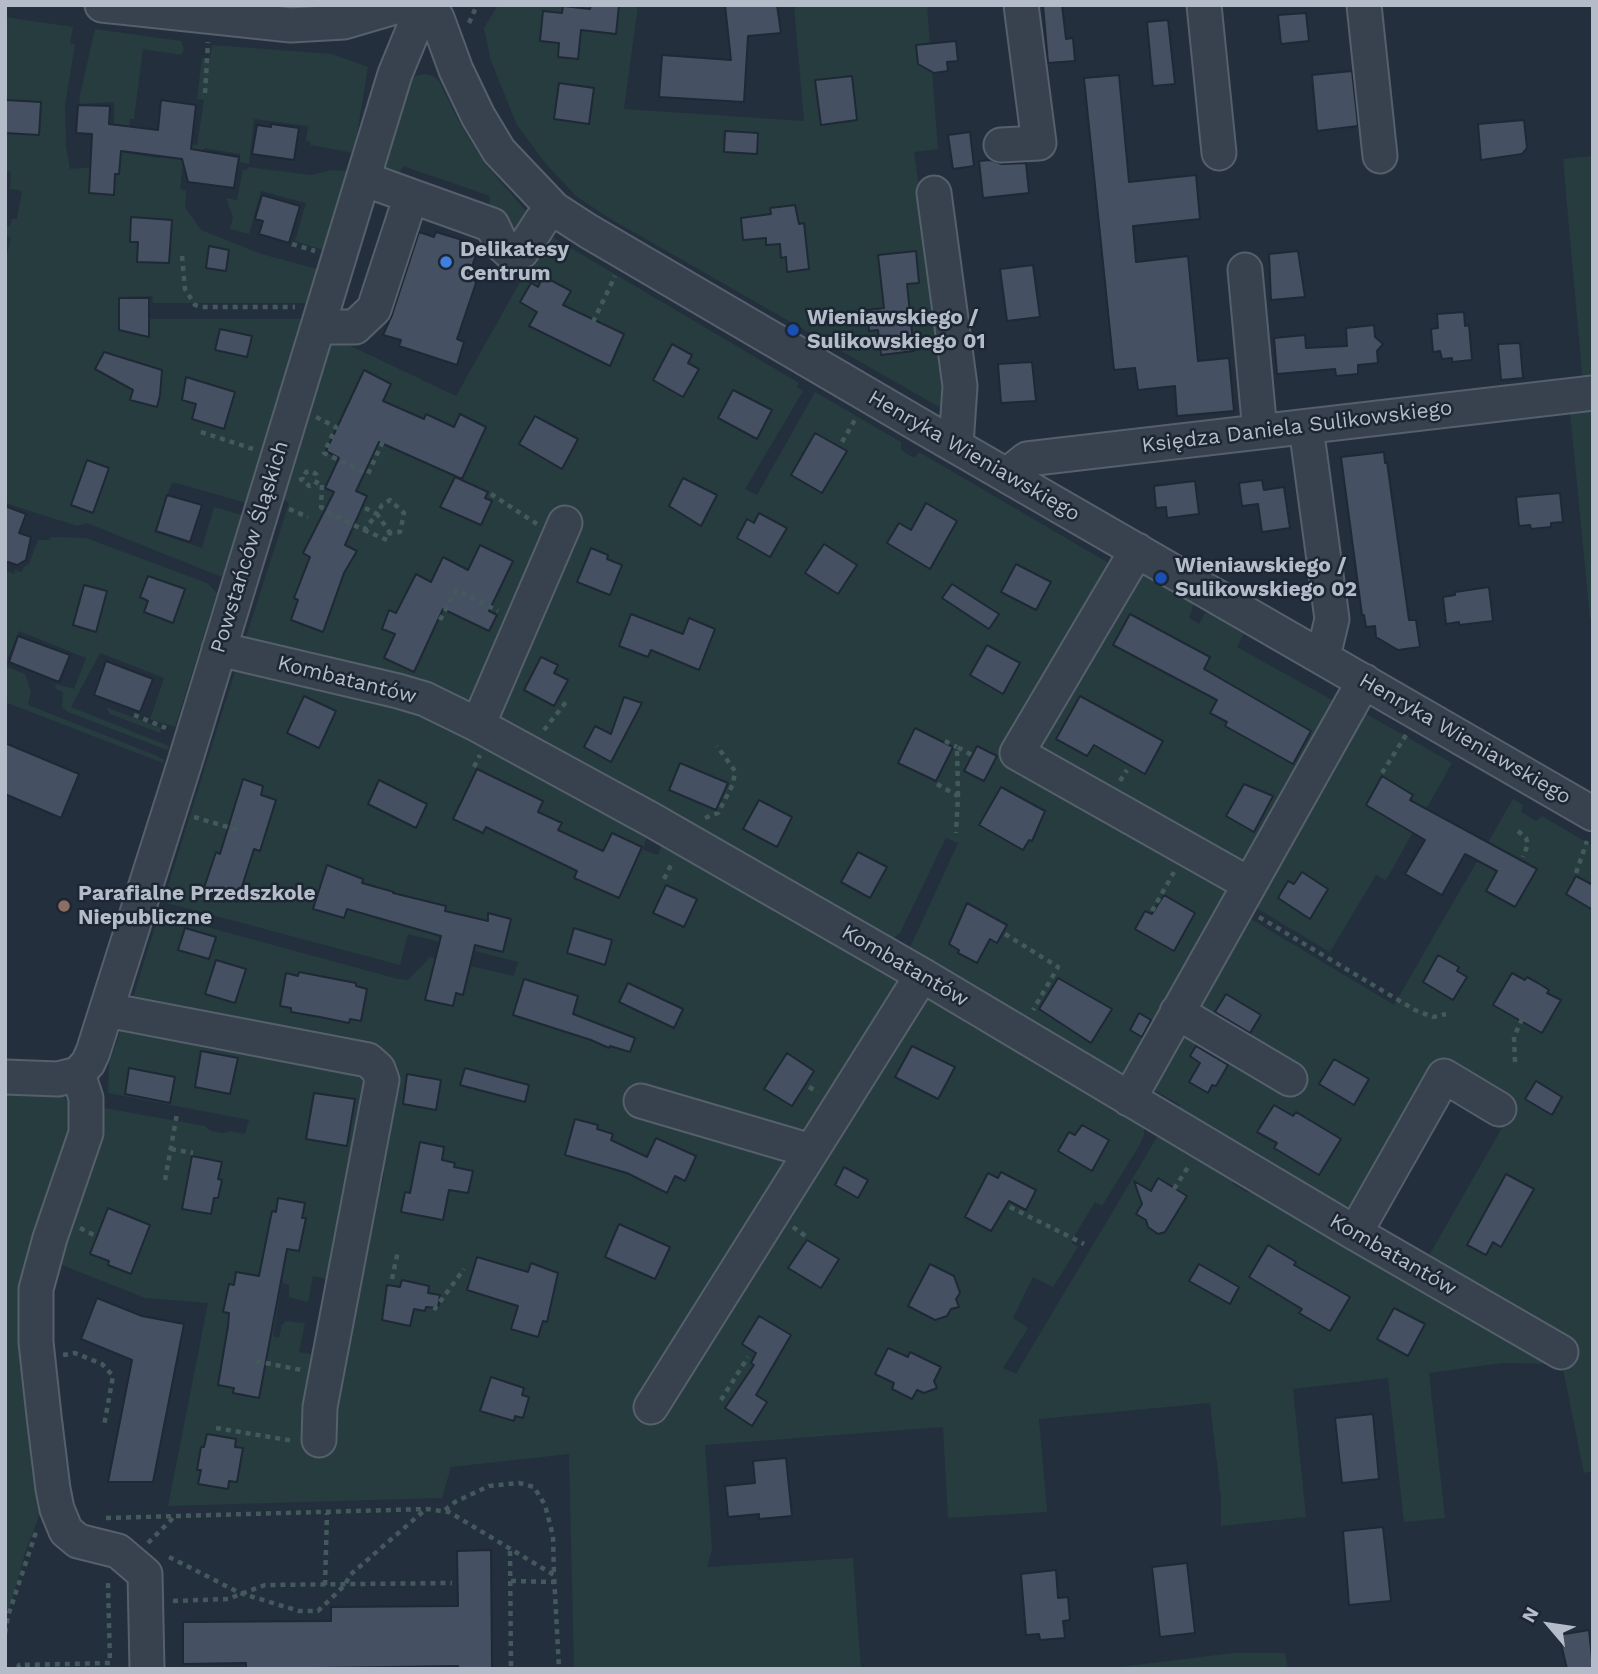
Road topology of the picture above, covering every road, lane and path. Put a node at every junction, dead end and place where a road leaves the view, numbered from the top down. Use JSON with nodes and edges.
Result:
{"nodes":[{"id":1,"x":102,"y":5,"type":"edge"},
{"id":2,"x":1021,"y":5,"type":"edge"},
{"id":3,"x":1204,"y":5,"type":"edge"},
{"id":4,"x":1364,"y":5,"type":"edge"},
{"id":5,"x":422,"y":10,"type":"edge"},
{"id":6,"x":208,"y":33,"type":"dead end"},
{"id":7,"x":205,"y":93,"type":"dead end"},
{"id":8,"x":1000,"y":145,"type":"dead end"},
{"id":9,"x":1219,"y":153,"type":"dead end"},
{"id":10,"x":1380,"y":156,"type":"dead end"},
{"id":11,"x":364,"y":178,"type":"junction"},
{"id":12,"x":934,"y":193,"type":"dead end"},
{"id":13,"x":411,"y":196,"type":"junction"},
{"id":14,"x":554,"y":209,"type":"junction"},
{"id":15,"x":182,"y":256,"type":"dead end"},
{"id":16,"x":619,"y":268,"type":"dead end"},
{"id":17,"x":1245,"y":270,"type":"dead end"},
{"id":18,"x":321,"y":317,"type":"junction"},
{"id":19,"x":593,"y":322,"type":"dead end"},
{"id":20,"x":1593,"y":393,"type":"edge"},
{"id":21,"x":862,"y":408,"type":"dead end"},
{"id":22,"x":1306,"y":426,"type":"junction"},
{"id":23,"x":335,"y":427,"type":"dead end"},
{"id":24,"x":201,"y":432,"type":"dead end"},
{"id":25,"x":1260,"y":432,"type":"junction"},
{"id":26,"x":384,"y":439,"type":"dead end"},
{"id":27,"x":842,"y":442,"type":"dead end"},
{"id":28,"x":956,"y":445,"type":"junction"},
{"id":29,"x":278,"y":457,"type":"junction"},
{"id":30,"x":1007,"y":475,"type":"junction"},
{"id":31,"x":321,"y":484,"type":"dead end"},
{"id":32,"x":491,"y":494,"type":"dead end"},
{"id":33,"x":365,"y":508,"type":"dead end"},
{"id":34,"x":377,"y":514,"type":"junction"},
{"id":35,"x":365,"y":530,"type":"junction"},
{"id":36,"x":562,"y":531,"type":"joint"},
{"id":37,"x":390,"y":533,"type":"junction"},
{"id":38,"x":1137,"y":550,"type":"junction"},
{"id":39,"x":504,"y":614,"type":"dead end"},
{"id":40,"x":440,"y":620,"type":"dead end"},
{"id":41,"x":219,"y":649,"type":"junction"},
{"id":42,"x":1323,"y":657,"type":"junction"},
{"id":43,"x":1364,"y":681,"type":"junction"},
{"id":44,"x":566,"y":702,"type":"dead end"},
{"id":45,"x":134,"y":715,"type":"dead end"},
{"id":46,"x":478,"y":725,"type":"junction"},
{"id":47,"x":532,"y":726,"type":"dead end"},
{"id":48,"x":1411,"y":726,"type":"dead end"},
{"id":49,"x":192,"y":738,"type":"junction"},
{"id":50,"x":945,"y":741,"type":"dead end"},
{"id":51,"x":717,"y":746,"type":"dead end"},
{"id":52,"x":957,"y":747,"type":"junction"},
{"id":53,"x":972,"y":755,"type":"dead end"},
{"id":54,"x":1382,"y":773,"type":"dead end"},
{"id":55,"x":937,"y":784,"type":"dead end"},
{"id":56,"x":958,"y":796,"type":"junction"},
{"id":57,"x":170,"y":809,"type":"junction"},
{"id":58,"x":718,"y":813,"type":"dead end"},
{"id":59,"x":1592,"y":823,"type":"edge"},
{"id":60,"x":240,"y":831,"type":"dead end"},
{"id":61,"x":1518,"y":831,"type":"dead end"},
{"id":62,"x":956,"y":833,"type":"dead end"},
{"id":63,"x":1187,"y":849,"type":"junction"},
{"id":64,"x":1522,"y":857,"type":"dead end"},
{"id":65,"x":1576,"y":873,"type":"dead end"},
{"id":66,"x":1243,"y":894,"type":"junction"},
{"id":67,"x":1152,"y":911,"type":"dead end"},
{"id":68,"x":1005,"y":934,"type":"dead end"},
{"id":69,"x":922,"y":975,"type":"junction"},
{"id":70,"x":107,"y":1010,"type":"junction"},
{"id":71,"x":1177,"y":1012,"type":"junction"},
{"id":72,"x":1032,"y":1013,"type":"dead end"},
{"id":73,"x":1446,"y":1014,"type":"dead end"},
{"id":74,"x":1522,"y":1019,"type":"dead end"},
{"id":75,"x":1515,"y":1062,"type":"dead end"},
{"id":76,"x":78,"y":1074,"type":"junction"},
{"id":77,"x":5,"y":1077,"type":"edge"},
{"id":78,"x":1290,"y":1079,"type":"dead end"},
{"id":79,"x":1129,"y":1099,"type":"junction"},
{"id":80,"x":640,"y":1101,"type":"dead end"},
{"id":81,"x":1499,"y":1109,"type":"dead end"},
{"id":82,"x":177,"y":1114,"type":"dead end"},
{"id":83,"x":171,"y":1149,"type":"junction"},
{"id":84,"x":811,"y":1151,"type":"junction"},
{"id":85,"x":192,"y":1153,"type":"dead end"},
{"id":86,"x":165,"y":1180,"type":"dead end"},
{"id":87,"x":1010,"y":1207,"type":"dead end"},
{"id":88,"x":1355,"y":1233,"type":"junction"},
{"id":89,"x":1084,"y":1244,"type":"dead end"},
{"id":90,"x":398,"y":1251,"type":"dead end"},
{"id":91,"x":464,"y":1269,"type":"dead end"},
{"id":92,"x":392,"y":1279,"type":"dead end"},
{"id":93,"x":433,"y":1310,"type":"dead end"},
{"id":94,"x":1561,"y":1352,"type":"dead end"},
{"id":95,"x":748,"y":1357,"type":"dead end"},
{"id":96,"x":38,"y":1359,"type":"junction"},
{"id":97,"x":256,"y":1362,"type":"dead end"},
{"id":98,"x":326,"y":1374,"type":"junction"},
{"id":99,"x":721,"y":1400,"type":"dead end"},
{"id":100,"x":651,"y":1407,"type":"dead end"},
{"id":101,"x":104,"y":1426,"type":"dead end"},
{"id":102,"x":216,"y":1428,"type":"dead end"},
{"id":103,"x":313,"y":1441,"type":"joint"},
{"id":104,"x":426,"y":1508,"type":"junction"},
{"id":105,"x":444,"y":1511,"type":"junction"},
{"id":106,"x":327,"y":1513,"type":"junction"},
{"id":107,"x":174,"y":1517,"type":"junction"},
{"id":108,"x":48,"y":1518,"type":"junction"},
{"id":109,"x":94,"y":1518,"type":"dead end"},
{"id":110,"x":155,"y":1550,"type":"dead end"},
{"id":111,"x":510,"y":1550,"type":"junction"},
{"id":112,"x":164,"y":1555,"type":"dead end"},
{"id":113,"x":554,"y":1575,"type":"junction"},
{"id":114,"x":511,"y":1581,"type":"junction"},
{"id":115,"x":554,"y":1582,"type":"junction"},
{"id":116,"x":146,"y":1583,"type":"junction"},
{"id":117,"x":452,"y":1583,"type":"dead end"},
{"id":118,"x":326,"y":1585,"type":"junction"},
{"id":119,"x":345,"y":1585,"type":"junction"},
{"id":120,"x":240,"y":1593,"type":"junction"},
{"id":121,"x":173,"y":1601,"type":"dead end"},
{"id":122,"x":7,"y":1616,"type":"edge"},
{"id":123,"x":5,"y":1633,"type":"edge"},
{"id":124,"x":18,"y":1669,"type":"edge"},
{"id":125,"x":148,"y":1669,"type":"edge"},
{"id":126,"x":511,"y":1669,"type":"edge"},
{"id":127,"x":559,"y":1669,"type":"edge"}],
"edges":[{"from":1,"to":5,"type":"street"},
{"from":2,"to":8,"type":"street"},
{"from":3,"to":9,"type":"street"},
{"from":4,"to":10,"type":"street"},
{"from":5,"to":11,"type":"street","name":"Powstańców Śląskich"},
{"from":5,"to":14,"type":"street","name":"Henryka Wieniawskiego"},
{"from":6,"to":7,"type":"path"},
{"from":11,"to":13,"type":"street"},
{"from":11,"to":18,"type":"street","name":"Powstańców Śląskich"},
{"from":12,"to":28,"type":"street"},
{"from":13,"to":14,"type":"street"},
{"from":13,"to":18,"type":"street"},
{"from":14,"to":28,"type":"street","name":"Henryka Wieniawskiego"},
{"from":15,"to":18,"type":"path"},
{"from":16,"to":19,"type":"path"},
{"from":17,"to":25,"type":"street"},
{"from":18,"to":29,"type":"street","name":"Powstańców Śląskich"},
{"from":20,"to":22,"type":"street","name":"Księdza Daniela Sulikowskiego"},
{"from":21,"to":27,"type":"path"},
{"from":22,"to":25,"type":"street","name":"Księdza Daniela Sulikowskiego"},
{"from":22,"to":42,"type":"street"},
{"from":23,"to":26,"type":"path"},
{"from":24,"to":29,"type":"path"},
{"from":25,"to":30,"type":"street","name":"Księdza Daniela Sulikowskiego"},
{"from":28,"to":30,"type":"street","name":"Henryka Wieniawskiego"},
{"from":29,"to":41,"type":"street","name":"Powstańców Śląskich"},
{"from":30,"to":38,"type":"street","name":"Henryka Wieniawskiego"},
{"from":31,"to":35,"type":"path"},
{"from":32,"to":36,"type":"path"},
{"from":33,"to":34,"type":"path"},
{"from":34,"to":35,"type":"path"},
{"from":34,"to":37,"type":"path"},
{"from":34,"to":37,"type":"path"},
{"from":35,"to":37,"type":"path"},
{"from":36,"to":46,"type":"street"},
{"from":38,"to":42,"type":"street","name":"Henryka Wieniawskiego"},
{"from":38,"to":63,"type":"street"},
{"from":39,"to":40,"type":"path"},
{"from":41,"to":46,"type":"street","name":"Kombatantów"},
{"from":41,"to":49,"type":"street","name":"Powstańców Śląskich"},
{"from":42,"to":43,"type":"street","name":"Henryka Wieniawskiego"},
{"from":43,"to":59,"type":"street","name":"Henryka Wieniawskiego"},
{"from":43,"to":66,"type":"street"},
{"from":44,"to":47,"type":"path"},
{"from":45,"to":49,"type":"path"},
{"from":46,"to":69,"type":"street","name":"Kombatantów"},
{"from":48,"to":54,"type":"path"},
{"from":49,"to":57,"type":"street","name":"Powstańców Śląskich"},
{"from":50,"to":52,"type":"path"},
{"from":51,"to":58,"type":"path"},
{"from":52,"to":53,"type":"path"},
{"from":52,"to":56,"type":"path"},
{"from":55,"to":56,"type":"path"},
{"from":56,"to":62,"type":"path"},
{"from":57,"to":60,"type":"path"},
{"from":57,"to":70,"type":"street","name":"Powstańców Śląskich"},
{"from":59,"to":65,"type":"path"},
{"from":61,"to":64,"type":"path"},
{"from":63,"to":66,"type":"street"},
{"from":63,"to":67,"type":"path"},
{"from":66,"to":71,"type":"street"},
{"from":66,"to":73,"type":"path"},
{"from":68,"to":72,"type":"path"},
{"from":69,"to":79,"type":"street","name":"Kombatantów"},
{"from":69,"to":84,"type":"street"},
{"from":70,"to":76,"type":"street","name":"Powstańców Śląskich"},
{"from":70,"to":98,"type":"street"},
{"from":71,"to":78,"type":"street"},
{"from":71,"to":79,"type":"street"},
{"from":74,"to":75,"type":"path"},
{"from":76,"to":77,"type":"street"},
{"from":76,"to":96,"type":"street"},
{"from":79,"to":88,"type":"street","name":"Kombatantów"},
{"from":80,"to":84,"type":"street"},
{"from":81,"to":88,"type":"street"},
{"from":82,"to":83,"type":"path"},
{"from":83,"to":85,"type":"path"},
{"from":83,"to":86,"type":"path"},
{"from":84,"to":100,"type":"street"},
{"from":87,"to":89,"type":"path"},
{"from":88,"to":94,"type":"street","name":"Kombatantów"},
{"from":90,"to":92,"type":"path"},
{"from":91,"to":93,"type":"path"},
{"from":95,"to":99,"type":"path"},
{"from":96,"to":101,"type":"path"},
{"from":96,"to":108,"type":"street"},
{"from":97,"to":98,"type":"path"},
{"from":98,"to":103,"type":"street"},
{"from":102,"to":103,"type":"path"},
{"from":104,"to":105,"type":"path"},
{"from":104,"to":106,"type":"path"},
{"from":104,"to":119,"type":"path"},
{"from":105,"to":111,"type":"path"},
{"from":105,"to":113,"type":"path"},
{"from":106,"to":107,"type":"path"},
{"from":106,"to":118,"type":"path"},
{"from":107,"to":109,"type":"path"},
{"from":107,"to":110,"type":"path"},
{"from":108,"to":116,"type":"street"},
{"from":108,"to":122,"type":"path"},
{"from":111,"to":113,"type":"path"},
{"from":111,"to":114,"type":"path"},
{"from":112,"to":120,"type":"path"},
{"from":113,"to":115,"type":"path"},
{"from":114,"to":115,"type":"path"},
{"from":114,"to":126,"type":"path"},
{"from":115,"to":127,"type":"path"},
{"from":116,"to":124,"type":"path"},
{"from":116,"to":125,"type":"street"},
{"from":117,"to":119,"type":"path"},
{"from":118,"to":119,"type":"path"},
{"from":118,"to":120,"type":"path"},
{"from":119,"to":120,"type":"path"},
{"from":120,"to":121,"type":"path"},
{"from":122,"to":123,"type":"path"}]}
